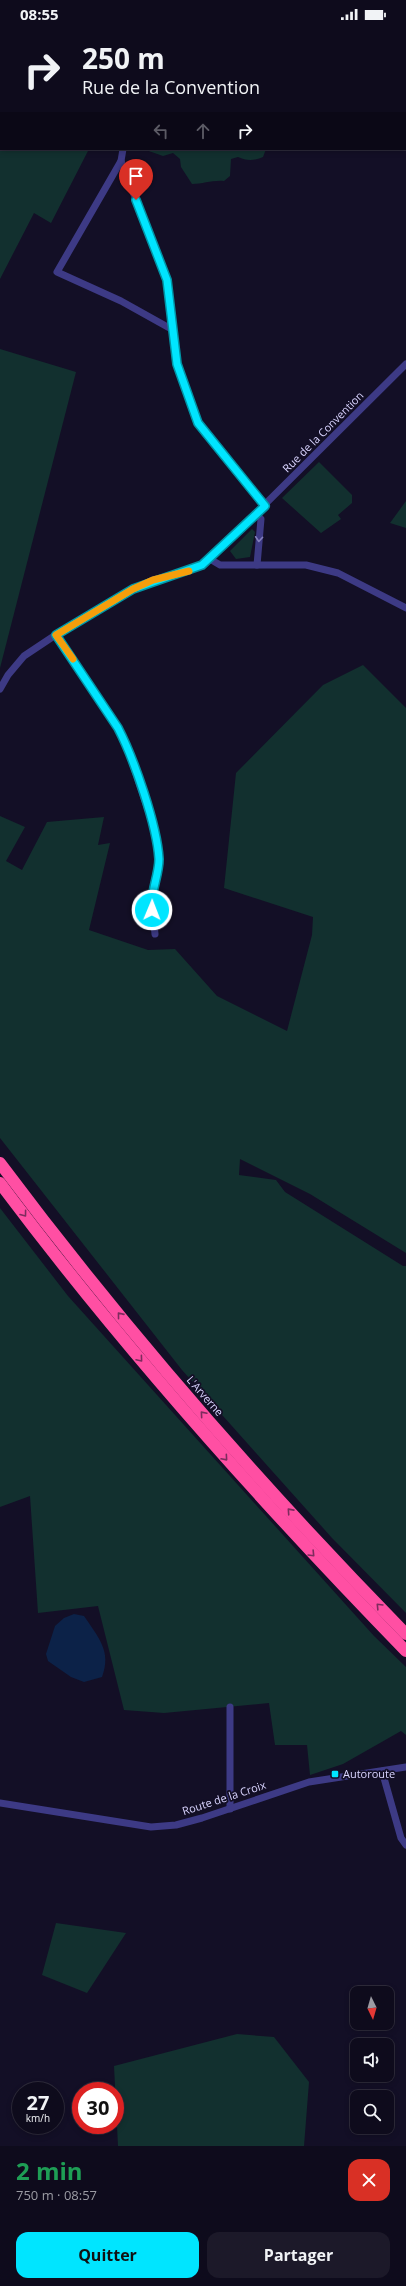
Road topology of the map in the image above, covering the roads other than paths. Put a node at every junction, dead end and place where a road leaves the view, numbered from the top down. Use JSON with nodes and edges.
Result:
{"nodes":[{"id":1,"x":123,"y":150,"type":"edge"},
{"id":2,"x":121,"y":161,"type":"junction"},
{"id":3,"x":173,"y":330,"type":"junction"},
{"id":4,"x":406,"y":364,"type":"edge"},
{"id":5,"x":265,"y":506,"type":"junction"},
{"id":6,"x":256,"y":514,"type":"junction"},
{"id":7,"x":210,"y":559,"type":"junction"},
{"id":8,"x":258,"y":565,"type":"junction"},
{"id":9,"x":406,"y":608,"type":"edge"},
{"id":10,"x":56,"y":635,"type":"junction"},
{"id":11,"x":0,"y":675,"type":"edge"},
{"id":12,"x":8,"y":675,"type":"junction"},
{"id":13,"x":0,"y":689,"type":"edge"},
{"id":14,"x":155,"y":934,"type":"dead end"},
{"id":15,"x":0,"y":1163,"type":"edge"},
{"id":16,"x":0,"y":1183,"type":"edge"},
{"id":17,"x":406,"y":1634,"type":"edge"},
{"id":18,"x":406,"y":1651,"type":"edge"},
{"id":19,"x":230,"y":1707,"type":"dead end"},
{"id":20,"x":406,"y":1767,"type":"edge"},
{"id":21,"x":382,"y":1771,"type":"junction"},
{"id":22,"x":0,"y":1803,"type":"edge"},
{"id":23,"x":230,"y":1809,"type":"junction"},
{"id":24,"x":406,"y":1845,"type":"edge"}],
"edges":[{"from":1,"to":2,"type":"street"},
{"from":2,"to":3,"type":"street"},
{"from":2,"to":3,"type":"street"},
{"from":3,"to":5,"type":"street"},
{"from":4,"to":5,"type":"street","name":"Rue de la Convention"},
{"from":5,"to":6,"type":"street","name":"Rue de la Convention"},
{"from":6,"to":7,"type":"street","name":"Rue de la Convention"},
{"from":6,"to":8,"type":"street","one_way":true},
{"from":7,"to":8,"type":"street"},
{"from":7,"to":10,"type":"street","name":"Rue de la Convention"},
{"from":8,"to":9,"type":"street"},
{"from":10,"to":12,"type":"street","name":"Rue de la Convention"},
{"from":10,"to":14,"type":"street"},
{"from":11,"to":12,"type":"street"},
{"from":12,"to":13,"type":"street","name":"Rue de la Convention"},
{"from":17,"to":15,"type":"highway","name":"L'Arverne","one_way":true},
{"from":16,"to":18,"type":"highway","one_way":true},
{"from":19,"to":23,"type":"street"},
{"from":20,"to":21,"type":"street","name":"Route de la Croix"},
{"from":21,"to":23,"type":"street","name":"Route de la Croix"},
{"from":21,"to":24,"type":"street"},
{"from":22,"to":23,"type":"street","name":"Route de la Croix"}]}
